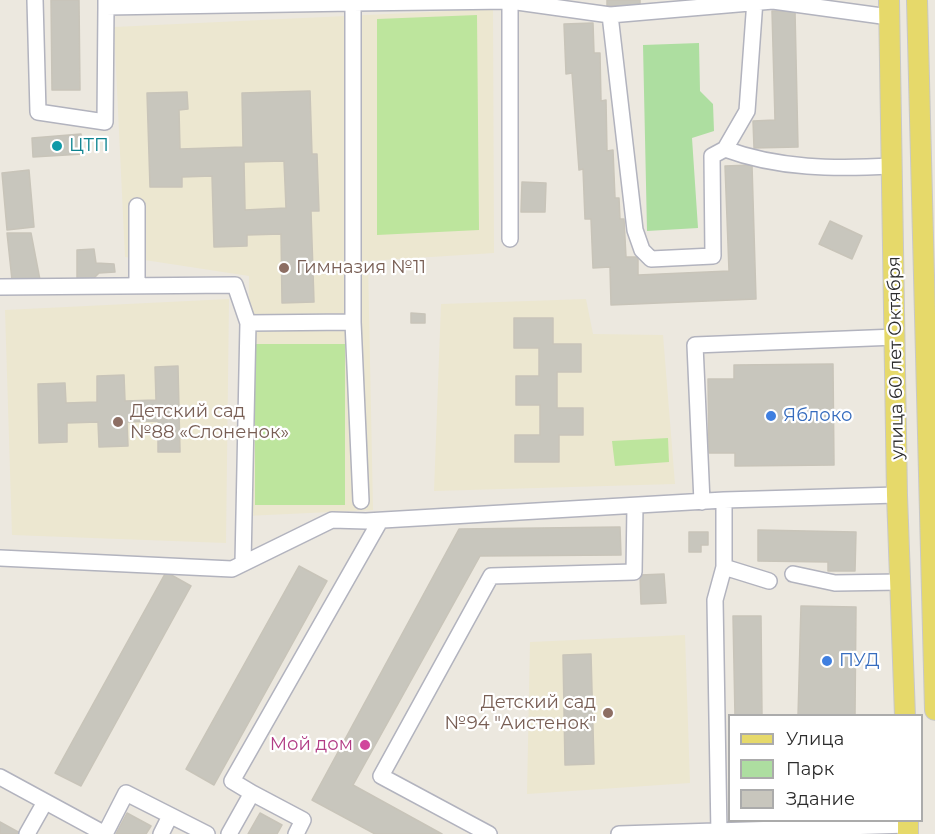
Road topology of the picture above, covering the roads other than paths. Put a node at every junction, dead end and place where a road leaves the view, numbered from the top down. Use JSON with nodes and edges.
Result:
{"nodes":[{"id":1,"x":35,"y":0,"type":"edge"},
{"id":2,"x":917,"y":0,"type":"edge"},
{"id":3,"x":510,"y":2,"type":"junction"},
{"id":4,"x":754,"y":2,"type":"edge"},
{"id":5,"x":106,"y":3,"type":"edge"},
{"id":6,"x":353,"y":3,"type":"junction"},
{"id":7,"x":649,"y":6,"type":"edge"},
{"id":8,"x":889,"y":9,"type":"edge"},
{"id":9,"x":610,"y":15,"type":"junction"},
{"id":10,"x":891,"y":79,"type":"junction"},
{"id":11,"x":919,"y":80,"type":"junction"},
{"id":12,"x":725,"y":148,"type":"junction"},
{"id":13,"x":892,"y":166,"type":"junction"},
{"id":14,"x":136,"y":206,"type":"dead end"},
{"id":15,"x":510,"y":239,"type":"dead end"},
{"id":16,"x":137,"y":286,"type":"junction"},
{"id":17,"x":0,"y":287,"type":"edge"},
{"id":18,"x":353,"y":322,"type":"junction"},
{"id":19,"x":248,"y":323,"type":"junction"},
{"id":20,"x":897,"y":337,"type":"junction"},
{"id":21,"x":932,"y":431,"type":"edge"},
{"id":22,"x":897,"y":495,"type":"junction"},
{"id":23,"x":724,"y":500,"type":"junction"},
{"id":24,"x":361,"y":501,"type":"dead end"},
{"id":25,"x":702,"y":502,"type":"junction"},
{"id":26,"x":635,"y":506,"type":"junction"},
{"id":27,"x":380,"y":520,"type":"junction"},
{"id":28,"x":0,"y":558,"type":"edge"},
{"id":29,"x":243,"y":563,"type":"junction"},
{"id":30,"x":724,"y":567,"type":"junction"},
{"id":31,"x":793,"y":574,"type":"dead end"},
{"id":32,"x":769,"y":581,"type":"dead end"},
{"id":33,"x":900,"y":582,"type":"junction"},
{"id":34,"x":935,"y":710,"type":"edge"},
{"id":35,"x":905,"y":714,"type":"edge"},
{"id":36,"x":2,"y":784,"type":"edge"},
{"id":37,"x":252,"y":793,"type":"junction"},
{"id":38,"x":45,"y":802,"type":"junction"},
{"id":39,"x":170,"y":816,"type":"junction"},
{"id":40,"x":908,"y":827,"type":"edge"},
{"id":41,"x":719,"y":832,"type":"edge"},
{"id":42,"x":27,"y":834,"type":"edge"},
{"id":43,"x":105,"y":834,"type":"edge"},
{"id":44,"x":160,"y":834,"type":"edge"},
{"id":45,"x":207,"y":834,"type":"edge"},
{"id":46,"x":229,"y":834,"type":"edge"},
{"id":47,"x":296,"y":834,"type":"edge"},
{"id":48,"x":489,"y":834,"type":"edge"},
{"id":49,"x":619,"y":834,"type":"edge"}],
"edges":[{"from":1,"to":5,"type":"lane"},
{"from":2,"to":11,"type":"main road","name":"улица 60 лет Октября"},
{"from":3,"to":6,"type":"lane"},
{"from":3,"to":9,"type":"lane"},
{"from":3,"to":15,"type":"lane"},
{"from":4,"to":7,"type":"lane"},
{"from":4,"to":8,"type":"lane"},
{"from":4,"to":12,"type":"lane"},
{"from":5,"to":6,"type":"lane"},
{"from":6,"to":18,"type":"lane"},
{"from":7,"to":9,"type":"lane"},
{"from":8,"to":10,"type":"main road","name":"улица 60 лет Октября"},
{"from":9,"to":12,"type":"lane"},
{"from":10,"to":11,"type":"main road"},
{"from":10,"to":13,"type":"main road","name":"улица 60 лет Октября"},
{"from":11,"to":21,"type":"main road","name":"улица 60 лет Октября"},
{"from":12,"to":13,"type":"lane"},
{"from":13,"to":20,"type":"main road","name":"улица 60 лет Октября"},
{"from":14,"to":16,"type":"lane"},
{"from":16,"to":17,"type":"lane"},
{"from":16,"to":19,"type":"lane"},
{"from":18,"to":19,"type":"lane"},
{"from":18,"to":24,"type":"lane"},
{"from":19,"to":29,"type":"lane"},
{"from":20,"to":22,"type":"main road","name":"улица 60 лет Октября"},
{"from":20,"to":25,"type":"lane"},
{"from":21,"to":34,"type":"main road","name":"улица 60 лет Октября"},
{"from":22,"to":23,"type":"lane"},
{"from":22,"to":33,"type":"main road","name":"улица 60 лет Октября"},
{"from":23,"to":25,"type":"lane"},
{"from":23,"to":30,"type":"lane"},
{"from":25,"to":26,"type":"lane"},
{"from":26,"to":27,"type":"lane"},
{"from":26,"to":48,"type":"lane"},
{"from":27,"to":29,"type":"lane"},
{"from":27,"to":37,"type":"lane"},
{"from":28,"to":29,"type":"lane"},
{"from":30,"to":32,"type":"lane"},
{"from":30,"to":41,"type":"lane"},
{"from":31,"to":33,"type":"lane"},
{"from":33,"to":35,"type":"main road","name":"улица 60 лет Октября"},
{"from":36,"to":38,"type":"lane"},
{"from":37,"to":46,"type":"lane"},
{"from":37,"to":47,"type":"lane"},
{"from":38,"to":42,"type":"lane"},
{"from":38,"to":43,"type":"lane"},
{"from":39,"to":43,"type":"lane"},
{"from":39,"to":44,"type":"lane"},
{"from":39,"to":45,"type":"lane"},
{"from":40,"to":41,"type":"lane"},
{"from":41,"to":49,"type":"lane"}]}
